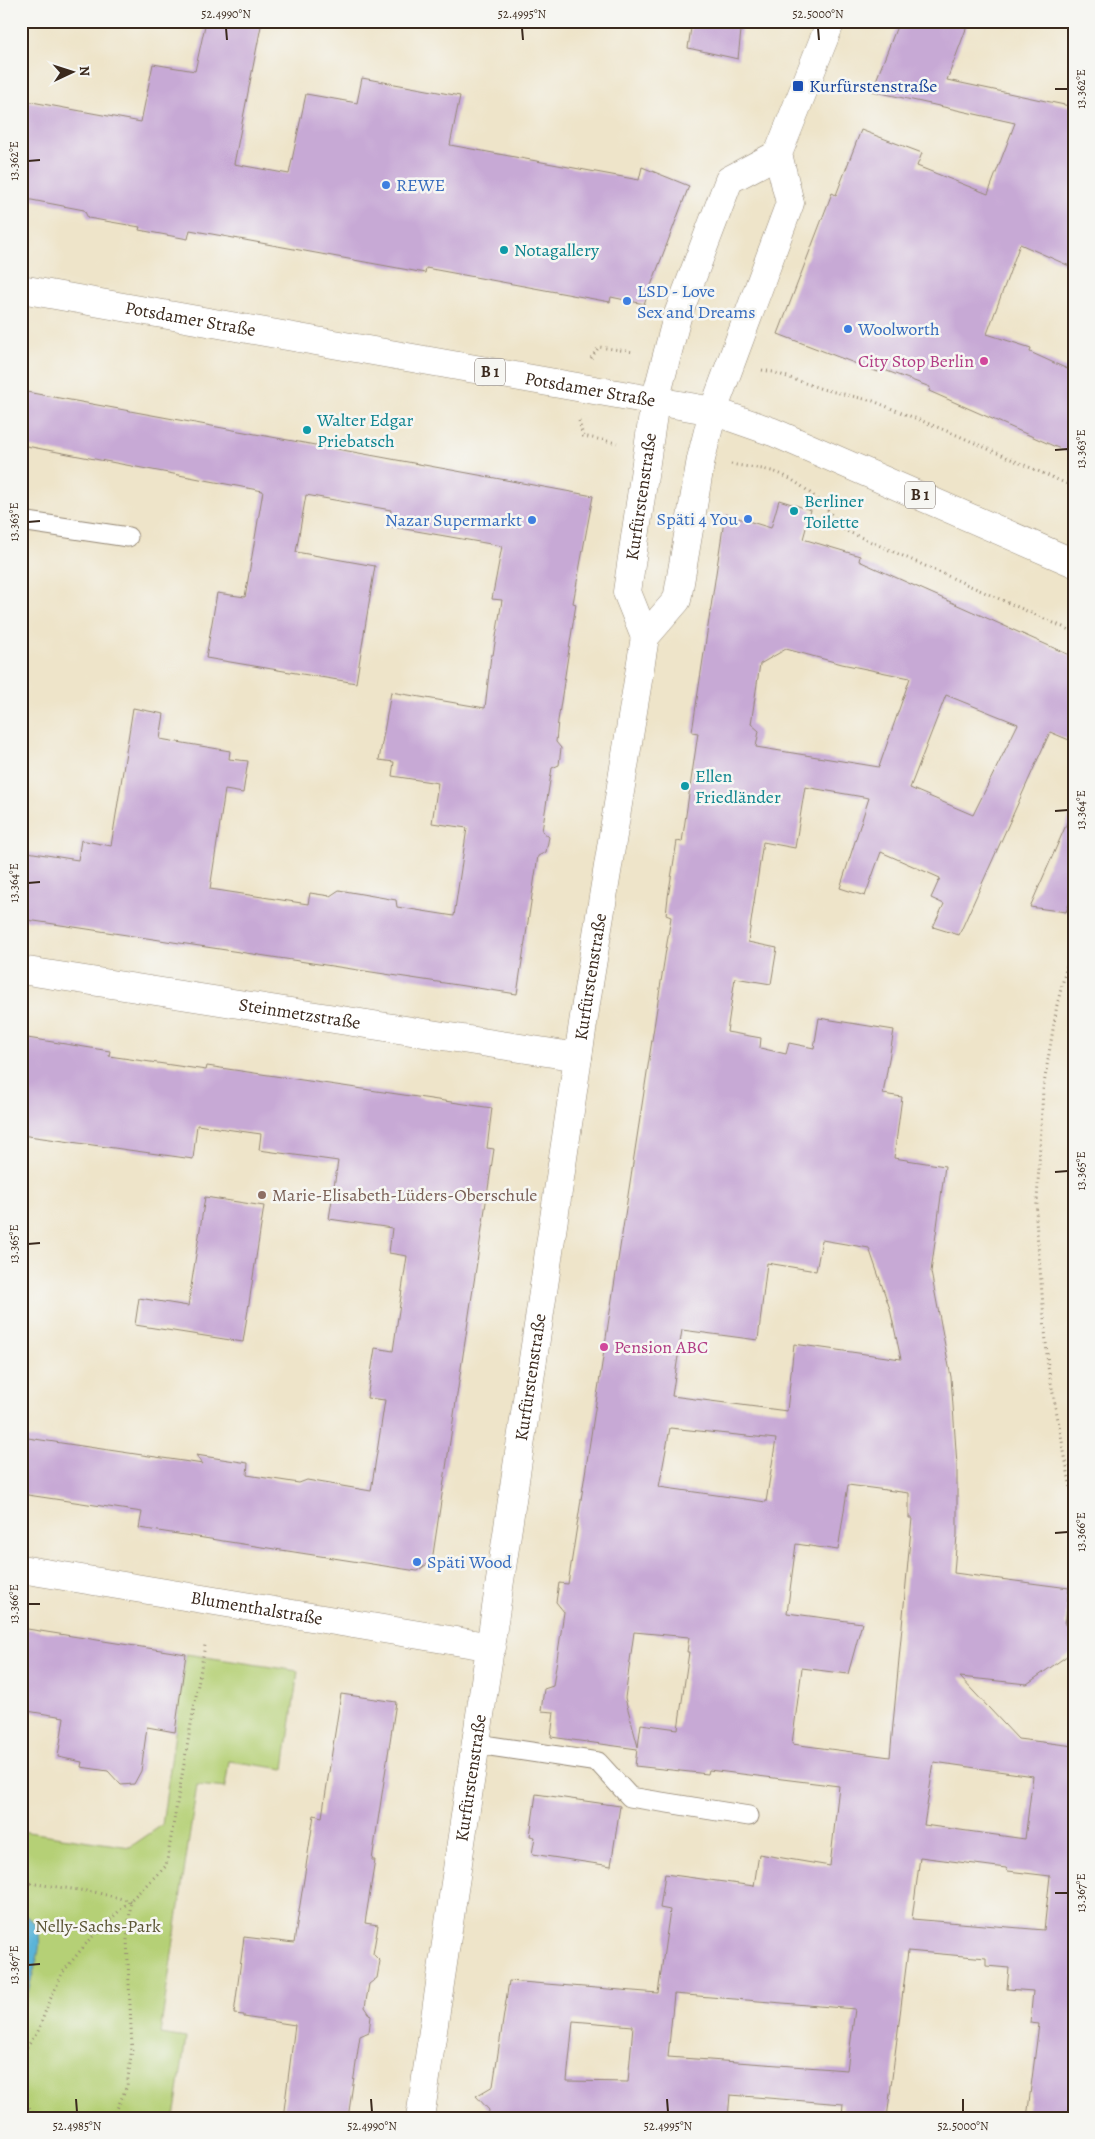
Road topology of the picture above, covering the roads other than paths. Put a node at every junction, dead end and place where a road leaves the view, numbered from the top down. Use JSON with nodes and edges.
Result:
{"nodes":[{"id":1,"x":831,"y":21,"type":"edge"},
{"id":2,"x":778,"y":154,"type":"junction"},
{"id":3,"x":21,"y":289,"type":"edge"},
{"id":4,"x":655,"y":401,"type":"junction"},
{"id":5,"x":713,"y":411,"type":"junction"},
{"id":6,"x":21,"y":521,"type":"edge"},
{"id":7,"x":128,"y":537,"type":"dead end"},
{"id":8,"x":1074,"y":562,"type":"edge"},
{"id":9,"x":645,"y":637,"type":"junction"},
{"id":10,"x":21,"y":970,"type":"edge"},
{"id":11,"x":578,"y":1057,"type":"junction"},
{"id":12,"x":21,"y":1569,"type":"edge"},
{"id":13,"x":492,"y":1647,"type":"junction"},
{"id":14,"x":477,"y":1744,"type":"junction"},
{"id":15,"x":749,"y":1816,"type":"dead end"},
{"id":16,"x":420,"y":2118,"type":"edge"}],
"edges":[{"from":1,"to":2,"type":"street"},
{"from":2,"to":4,"type":"street","name":"Kurfürstenstraße"},
{"from":2,"to":5,"type":"street"},
{"from":3,"to":4,"type":"street","name":"Potsdamer Straße","number":"B 1"},
{"from":4,"to":5,"type":"street","name":"Potsdamer Straße","number":"B 1"},
{"from":4,"to":9,"type":"street","name":"Kurfürstenstraße"},
{"from":5,"to":8,"type":"street","name":"Potsdamer Straße","number":"B 1"},
{"from":5,"to":9,"type":"street"},
{"from":6,"to":7,"type":"lane"},
{"from":9,"to":11,"type":"street","name":"Kurfürstenstraße"},
{"from":10,"to":11,"type":"street","name":"Steinmetzstraße"},
{"from":11,"to":13,"type":"street","name":"Kurfürstenstraße"},
{"from":12,"to":13,"type":"street","name":"Blumenthalstraße"},
{"from":13,"to":14,"type":"street","name":"Kurfürstenstraße"},
{"from":14,"to":15,"type":"lane"},
{"from":14,"to":16,"type":"street","name":"Kurfürstenstraße"}]}
